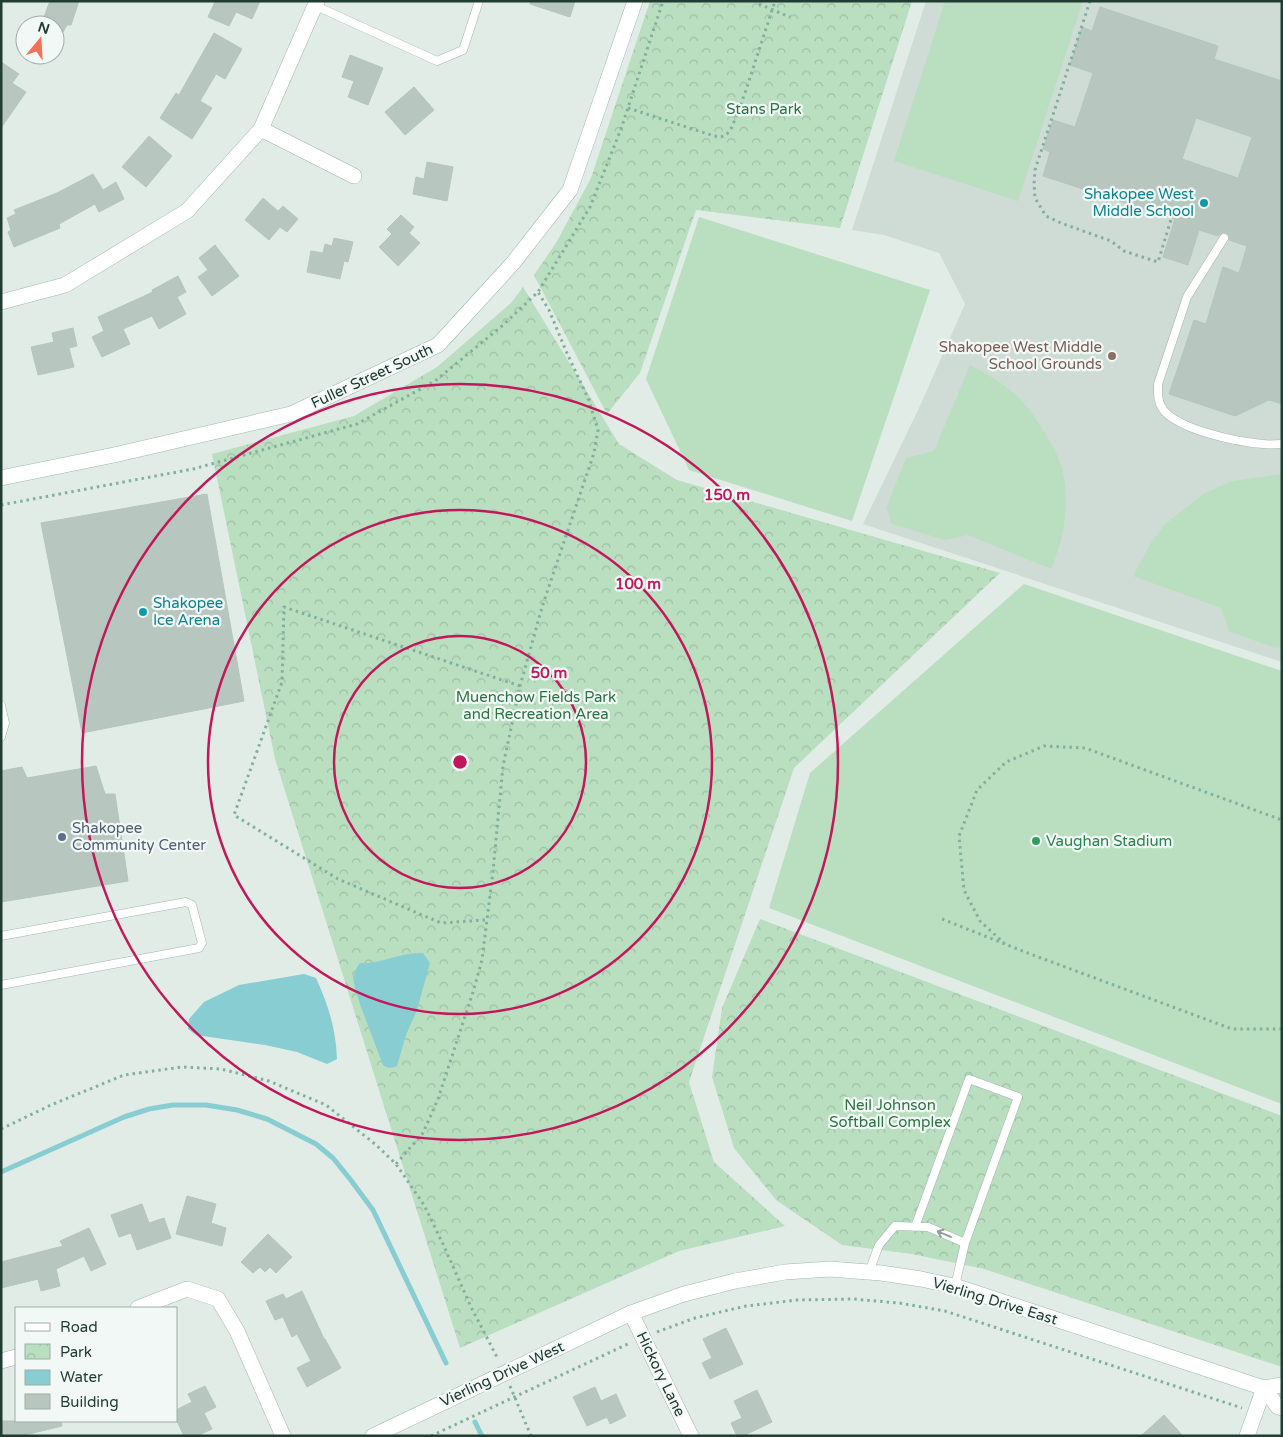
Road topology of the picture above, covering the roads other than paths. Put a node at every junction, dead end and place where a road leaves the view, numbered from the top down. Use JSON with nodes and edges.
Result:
{"nodes":[{"id":1,"x":479,"y":1,"type":"edge"},
{"id":2,"x":635,"y":1,"type":"edge"},
{"id":3,"x":316,"y":4,"type":"edge"},
{"id":4,"x":261,"y":128,"type":"junction"},
{"id":5,"x":354,"y":176,"type":"dead end"},
{"id":6,"x":1224,"y":238,"type":"dead end"},
{"id":7,"x":1,"y":302,"type":"edge"},
{"id":8,"x":1282,"y":444,"type":"edge"},
{"id":9,"x":1,"y":478,"type":"edge"},
{"id":10,"x":1,"y":705,"type":"edge"},
{"id":11,"x":1,"y":736,"type":"edge"},
{"id":12,"x":1,"y":936,"type":"edge"},
{"id":13,"x":1,"y":985,"type":"edge"},
{"id":14,"x":915,"y":1227,"type":"junction"},
{"id":15,"x":965,"y":1243,"type":"junction"},
{"id":16,"x":868,"y":1272,"type":"junction"},
{"id":17,"x":955,"y":1286,"type":"junction"},
{"id":18,"x":141,"y":1307,"type":"edge"},
{"id":19,"x":631,"y":1313,"type":"junction"},
{"id":20,"x":15,"y":1357,"type":"edge"},
{"id":21,"x":1,"y":1361,"type":"edge"},
{"id":22,"x":1282,"y":1386,"type":"edge"},
{"id":23,"x":1264,"y":1388,"type":"junction"},
{"id":24,"x":1282,"y":1408,"type":"edge"},
{"id":25,"x":284,"y":1436,"type":"edge"},
{"id":26,"x":373,"y":1436,"type":"edge"},
{"id":27,"x":691,"y":1436,"type":"edge"},
{"id":28,"x":1247,"y":1436,"type":"edge"}],
"edges":[{"from":1,"to":3,"type":"lane"},
{"from":2,"to":9,"type":"street","name":"Fuller Street South"},
{"from":3,"to":4,"type":"street"},
{"from":4,"to":5,"type":"street"},
{"from":4,"to":7,"type":"street"},
{"from":6,"to":8,"type":"lane"},
{"from":10,"to":11,"type":"lane"},
{"from":12,"to":13,"type":"lane"},
{"from":15,"to":14,"type":"lane","one_way":true},
{"from":14,"to":15,"type":"lane"},
{"from":14,"to":16,"type":"lane"},
{"from":15,"to":17,"type":"lane"},
{"from":16,"to":17,"type":"street","name":"Vierling Drive East"},
{"from":16,"to":19,"type":"street","name":"Vierling Drive East"},
{"from":17,"to":23,"type":"street","name":"Vierling Drive East"},
{"from":18,"to":25,"type":"street"},
{"from":19,"to":26,"type":"street","name":"Vierling Drive West"},
{"from":19,"to":27,"type":"street","name":"Hickory Lane"},
{"from":20,"to":21,"type":"street"},
{"from":22,"to":23,"type":"street","name":"Vierling Drive East"},
{"from":23,"to":24,"type":"street"},
{"from":23,"to":28,"type":"street"}]}
